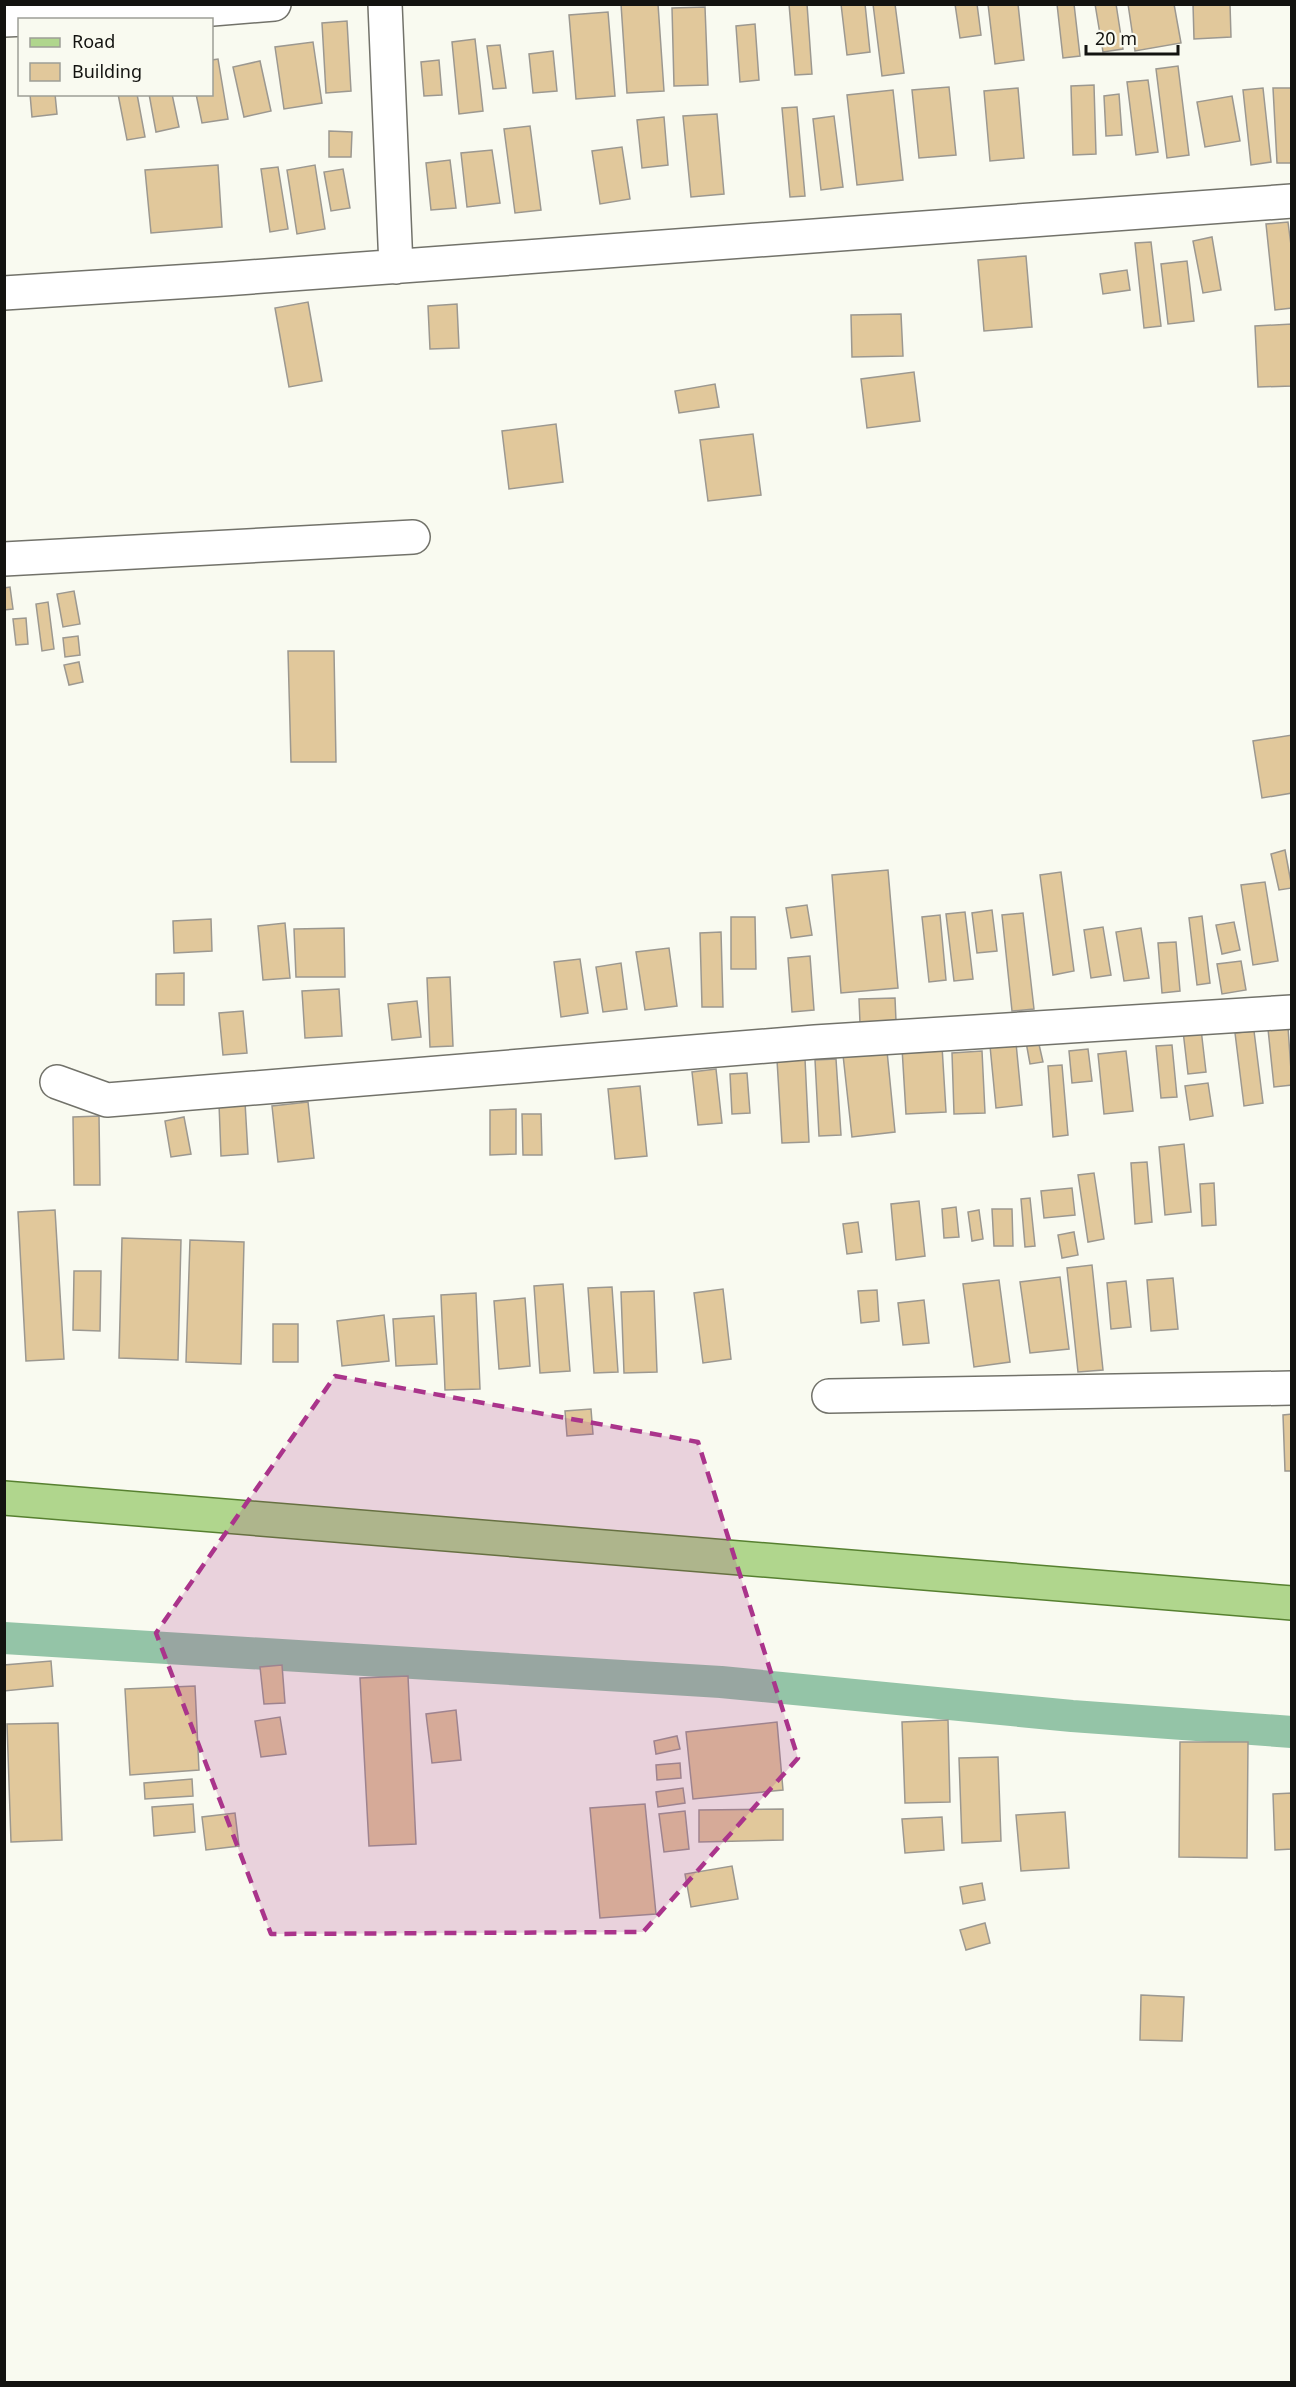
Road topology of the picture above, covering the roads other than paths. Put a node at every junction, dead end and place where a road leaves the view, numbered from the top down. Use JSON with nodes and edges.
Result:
{"nodes":[{"id":1,"x":274,"y":4,"type":"edge"},
{"id":2,"x":385,"y":4,"type":"edge"},
{"id":3,"x":57,"y":18,"type":"edge"},
{"id":4,"x":1292,"y":201,"type":"edge"},
{"id":5,"x":396,"y":267,"type":"junction"},
{"id":6,"x":4,"y":292,"type":"edge"},
{"id":7,"x":413,"y":537,"type":"dead end"},
{"id":8,"x":4,"y":559,"type":"edge"},
{"id":9,"x":1292,"y":1012,"type":"edge"},
{"id":10,"x":57,"y":1082,"type":"dead end"},
{"id":11,"x":1292,"y":1388,"type":"edge"},
{"id":12,"x":829,"y":1396,"type":"dead end"},
{"id":13,"x":4,"y":1498,"type":"edge"},
{"id":14,"x":1292,"y":1603,"type":"edge"}],
"edges":[{"from":1,"to":3,"type":"street"},
{"from":2,"to":5,"type":"street"},
{"from":4,"to":5,"type":"street"},
{"from":5,"to":6,"type":"street"},
{"from":7,"to":8,"type":"street"},
{"from":9,"to":10,"type":"street"},
{"from":11,"to":12,"type":"street"},
{"from":13,"to":14,"type":"main road"}]}
